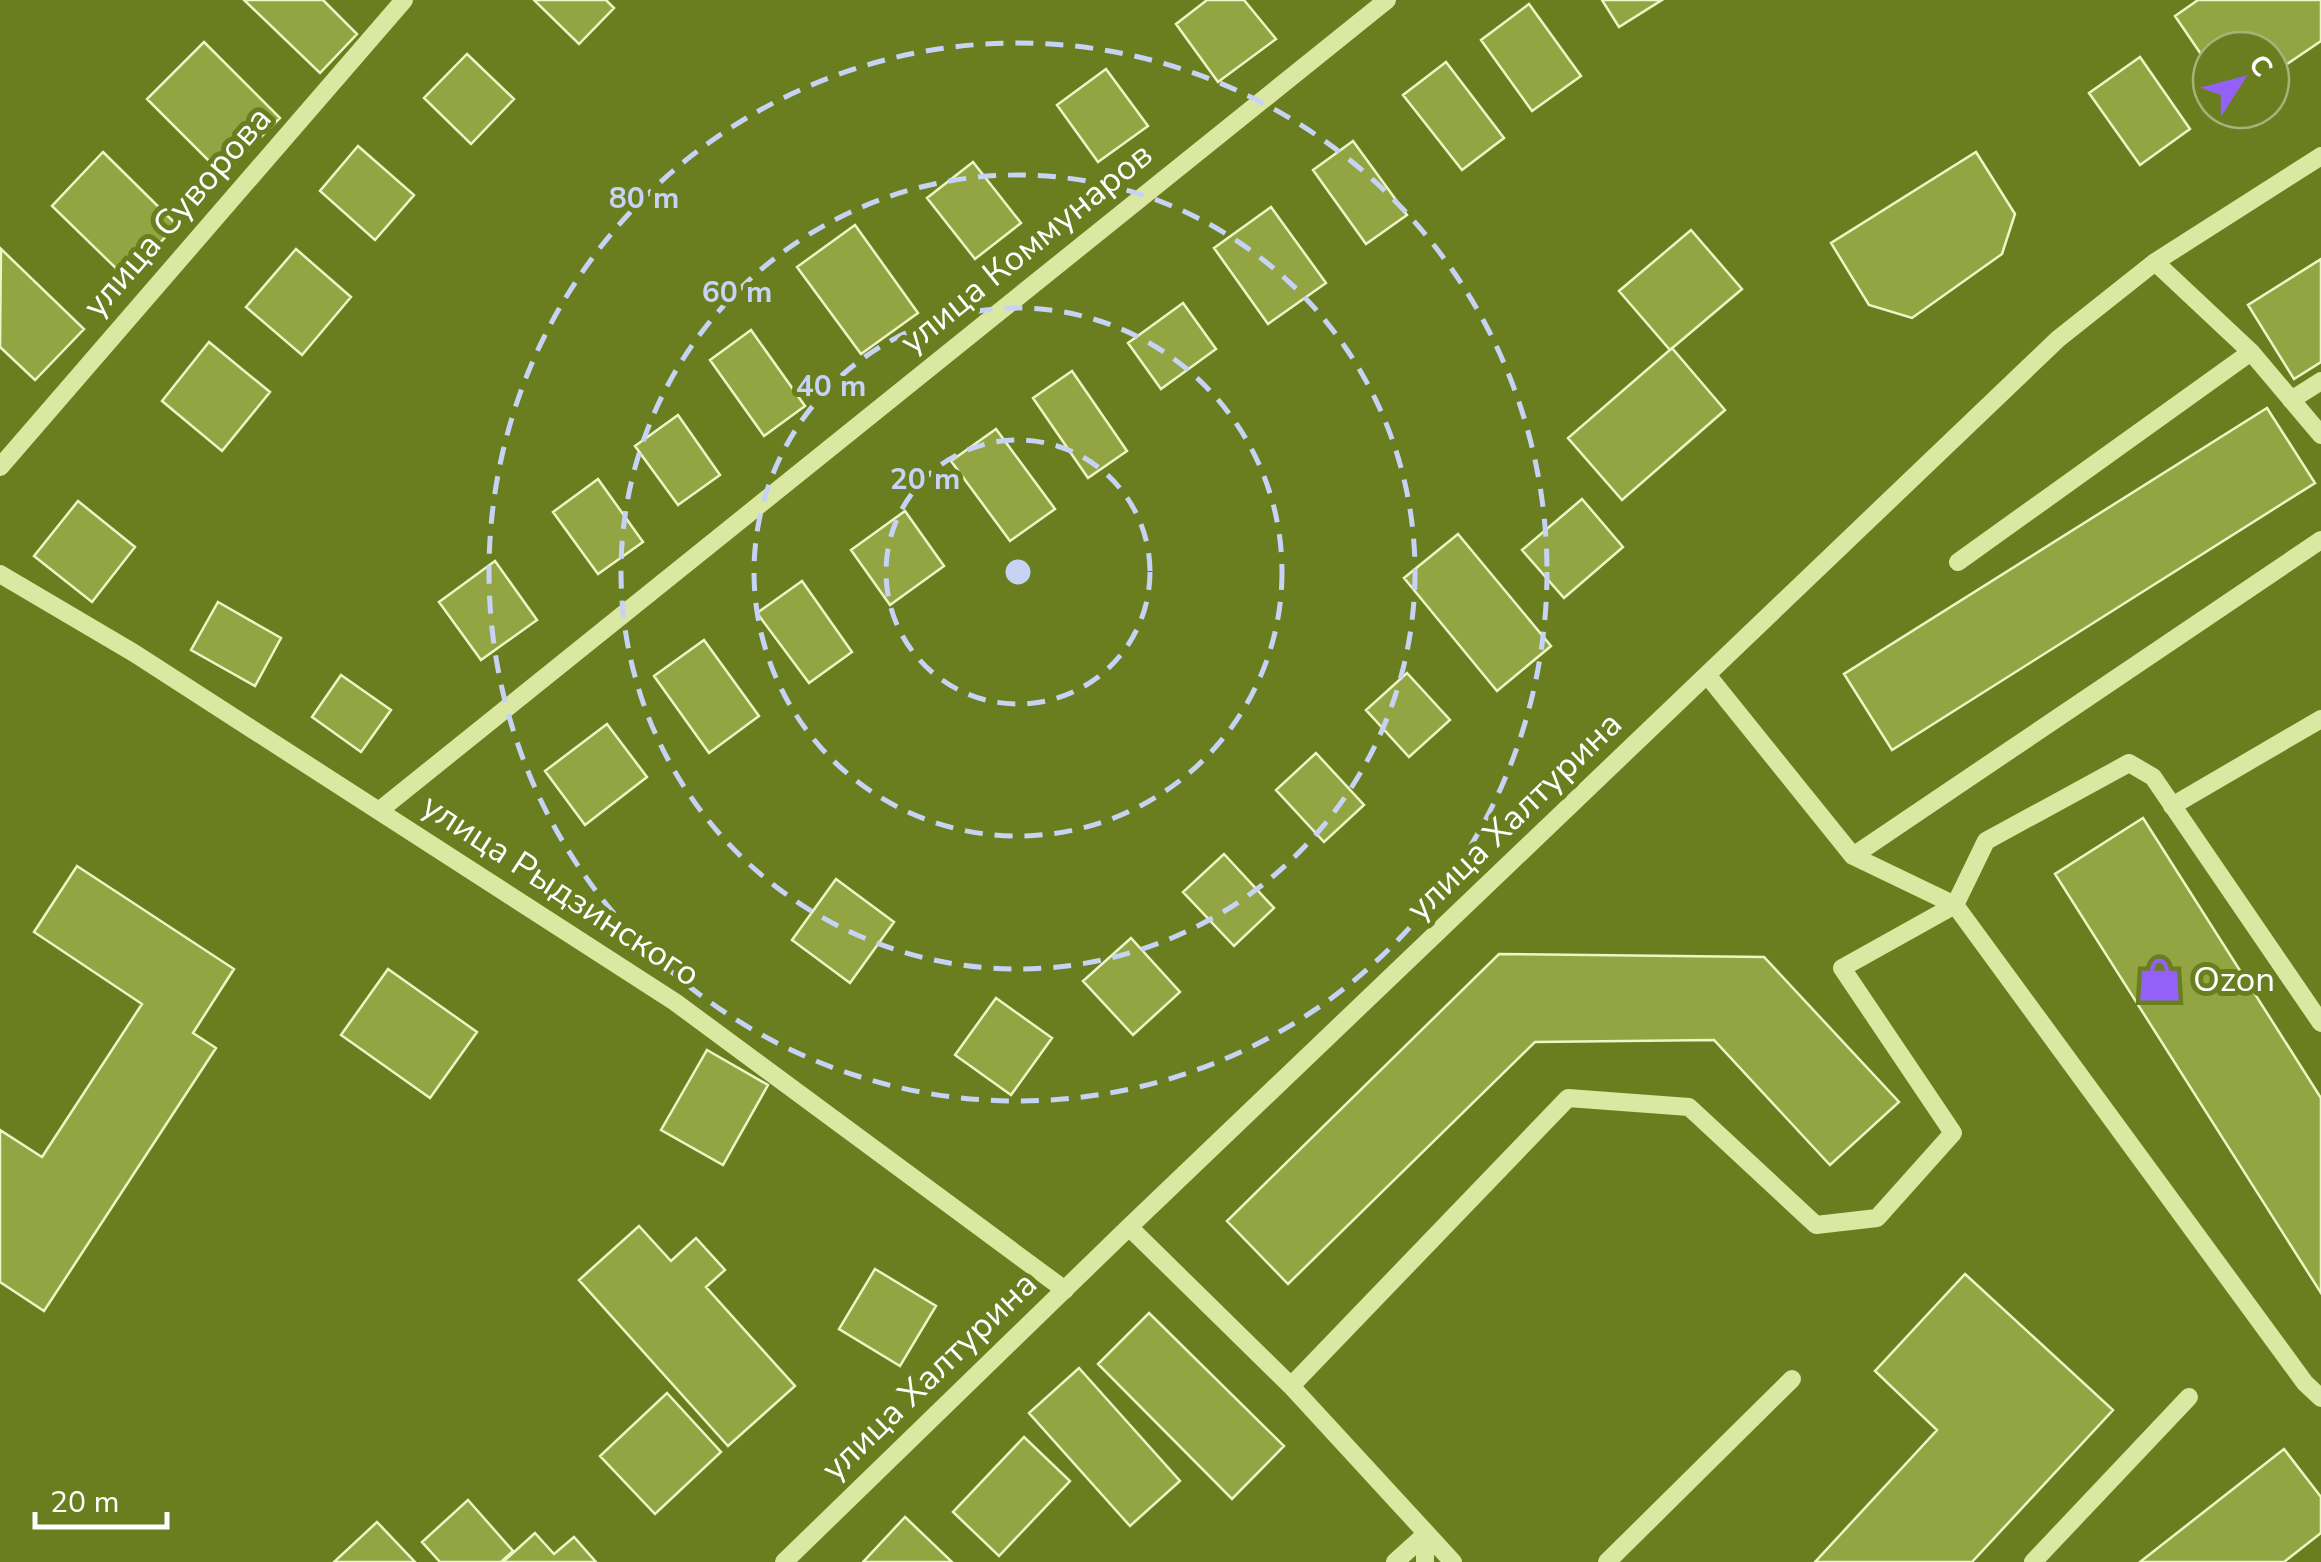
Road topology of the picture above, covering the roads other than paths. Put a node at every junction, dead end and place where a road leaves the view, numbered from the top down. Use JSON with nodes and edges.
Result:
{"nodes":[{"id":1,"x":404,"y":0,"type":"edge"},
{"id":2,"x":1386,"y":0,"type":"edge"},
{"id":3,"x":2321,"y":156,"type":"edge"},
{"id":4,"x":2155,"y":262,"type":"junction"},
{"id":5,"x":2251,"y":352,"type":"junction"},
{"id":6,"x":2321,"y":381,"type":"edge"},
{"id":7,"x":2291,"y":400,"type":"junction"},
{"id":8,"x":2321,"y":435,"type":"edge"},
{"id":9,"x":0,"y":467,"type":"edge"},
{"id":10,"x":2321,"y":540,"type":"edge"},
{"id":11,"x":1958,"y":562,"type":"dead end"},
{"id":12,"x":0,"y":574,"type":"edge"},
{"id":13,"x":1708,"y":676,"type":"junction"},
{"id":14,"x":2321,"y":719,"type":"edge"},
{"id":15,"x":2172,"y":806,"type":"junction"},
{"id":16,"x":380,"y":810,"type":"junction"},
{"id":17,"x":1853,"y":856,"type":"junction"},
{"id":18,"x":1955,"y":905,"type":"junction"},
{"id":19,"x":2321,"y":1023,"type":"edge"},
{"id":20,"x":1129,"y":1227,"type":"junction"},
{"id":21,"x":1065,"y":1290,"type":"junction"},
{"id":22,"x":1792,"y":1379,"type":"dead end"},
{"id":23,"x":1291,"y":1386,"type":"junction"},
{"id":24,"x":2189,"y":1398,"type":"dead end"},
{"id":25,"x":2321,"y":1398,"type":"edge"},
{"id":26,"x":1424,"y":1535,"type":"junction"},
{"id":27,"x":784,"y":1562,"type":"edge"},
{"id":28,"x":1394,"y":1562,"type":"edge"},
{"id":29,"x":1425,"y":1562,"type":"edge"},
{"id":30,"x":1453,"y":1562,"type":"edge"},
{"id":31,"x":1607,"y":1562,"type":"edge"},
{"id":32,"x":2033,"y":1562,"type":"edge"}],
"edges":[{"from":1,"to":9,"type":"street","name":"улица Суворова"},
{"from":2,"to":16,"type":"street","name":"улица Коммунаров"},
{"from":3,"to":4,"type":"street","name":"улица Халтурина"},
{"from":4,"to":5,"type":"street"},
{"from":4,"to":13,"type":"street","name":"улица Халтурина"},
{"from":5,"to":7,"type":"street"},
{"from":5,"to":11,"type":"street"},
{"from":6,"to":7,"type":"street"},
{"from":7,"to":8,"type":"street"},
{"from":10,"to":17,"type":"street"},
{"from":12,"to":16,"type":"street","name":"улица Рыдзинского"},
{"from":13,"to":17,"type":"street"},
{"from":13,"to":20,"type":"street","name":"улица Халтурина"},
{"from":14,"to":15,"type":"street"},
{"from":15,"to":18,"type":"street"},
{"from":15,"to":19,"type":"street"},
{"from":16,"to":21,"type":"street","name":"улица Рыдзинского"},
{"from":17,"to":18,"type":"street"},
{"from":18,"to":23,"type":"street"},
{"from":18,"to":25,"type":"street"},
{"from":20,"to":21,"type":"street","name":"улица Халтурина"},
{"from":20,"to":23,"type":"street"},
{"from":21,"to":27,"type":"street","name":"улица Халтурина"},
{"from":22,"to":31,"type":"street"},
{"from":23,"to":26,"type":"street"},
{"from":24,"to":32,"type":"street"},
{"from":26,"to":28,"type":"street"},
{"from":26,"to":29,"type":"street"},
{"from":26,"to":30,"type":"street"}]}
